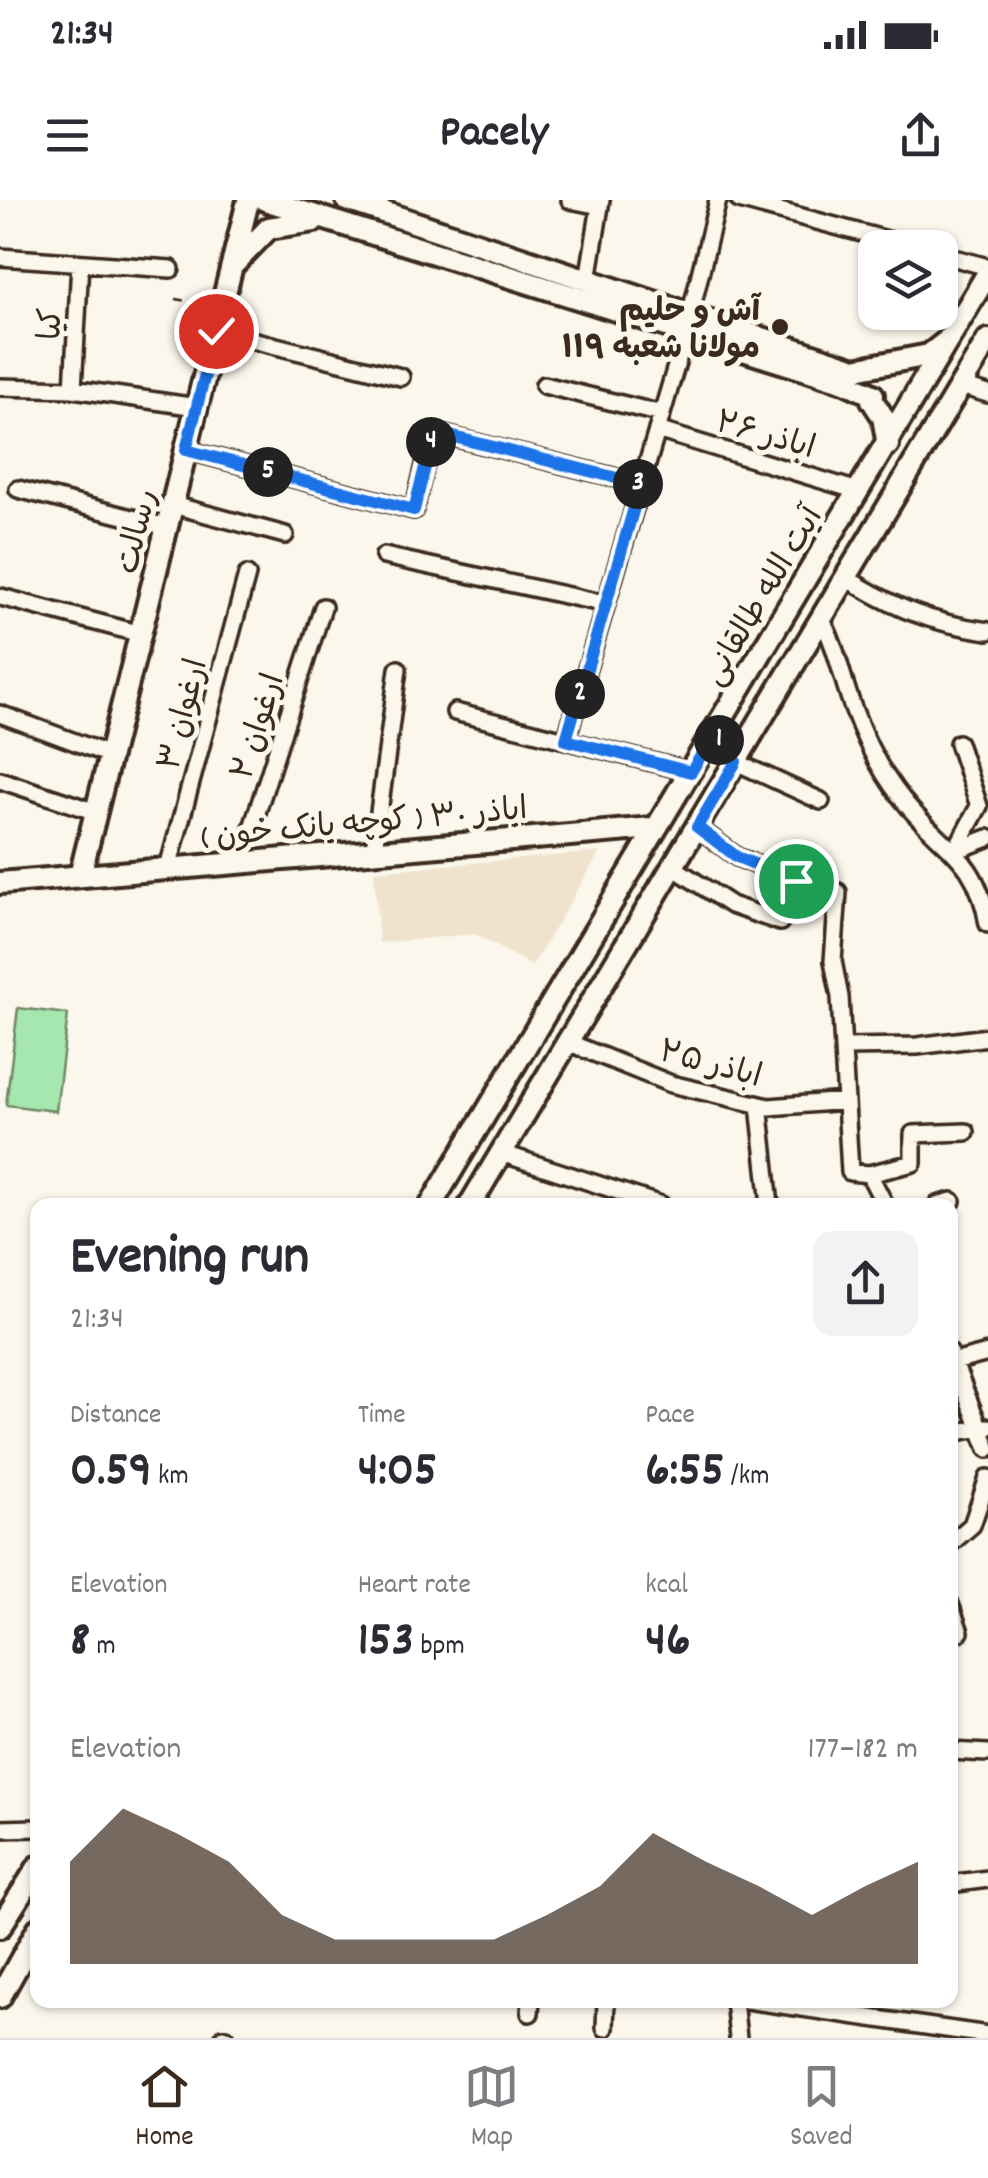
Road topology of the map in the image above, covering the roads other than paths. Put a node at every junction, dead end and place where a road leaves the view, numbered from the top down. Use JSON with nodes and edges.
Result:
{"nodes":[{"id":1,"x":247,"y":200,"type":"edge"},
{"id":2,"x":262,"y":200,"type":"edge"},
{"id":3,"x":347,"y":200,"type":"edge"},
{"id":4,"x":570,"y":200,"type":"edge"},
{"id":5,"x":718,"y":200,"type":"edge"},
{"id":6,"x":739,"y":200,"type":"edge"},
{"id":7,"x":601,"y":203,"type":"edge"},
{"id":8,"x":348,"y":226,"type":"junction"},
{"id":9,"x":858,"y":232,"type":"edge"},
{"id":10,"x":0,"y":256,"type":"edge"},
{"id":11,"x":958,"y":260,"type":"edge"},
{"id":12,"x":80,"y":262,"type":"junction"},
{"id":13,"x":232,"y":266,"type":"junction"},
{"id":14,"x":170,"y":270,"type":"dead end"},
{"id":15,"x":988,"y":270,"type":"edge"},
{"id":16,"x":588,"y":280,"type":"junction"},
{"id":17,"x":688,"y":323,"type":"junction"},
{"id":18,"x":216,"y":331,"type":"junction"},
{"id":19,"x":949,"y":340,"type":"junction"},
{"id":20,"x":988,"y":340,"type":"edge"},
{"id":21,"x":850,"y":375,"type":"junction"},
{"id":22,"x":401,"y":378,"type":"dead end"},
{"id":23,"x":544,"y":384,"type":"dead end"},
{"id":24,"x":961,"y":386,"type":"junction"},
{"id":25,"x":0,"y":387,"type":"edge"},
{"id":26,"x":73,"y":389,"type":"junction"},
{"id":27,"x":988,"y":394,"type":"edge"},
{"id":28,"x":197,"y":407,"type":"junction"},
{"id":29,"x":659,"y":422,"type":"junction"},
{"id":30,"x":888,"y":445,"type":"junction"},
{"id":31,"x":186,"y":450,"type":"junction"},
{"id":32,"x":641,"y":484,"type":"junction"},
{"id":33,"x":18,"y":489,"type":"dead end"},
{"id":34,"x":858,"y":491,"type":"junction"},
{"id":35,"x":173,"y":505,"type":"junction"},
{"id":36,"x":167,"y":526,"type":"junction"},
{"id":37,"x":284,"y":536,"type":"dead end"},
{"id":38,"x":384,"y":556,"type":"dead end"},
{"id":39,"x":247,"y":575,"type":"dead end"},
{"id":40,"x":846,"y":578,"type":"junction"},
{"id":41,"x":1,"y":597,"type":"edge"},
{"id":42,"x":606,"y":604,"type":"junction"},
{"id":43,"x":323,"y":607,"type":"dead end"},
{"id":44,"x":821,"y":618,"type":"junction"},
{"id":45,"x":988,"y":631,"type":"edge"},
{"id":46,"x":140,"y":634,"type":"junction"},
{"id":47,"x":398,"y":669,"type":"dead end"},
{"id":48,"x":746,"y":679,"type":"junction"},
{"id":49,"x":775,"y":695,"type":"junction"},
{"id":50,"x":455,"y":712,"type":"dead end"},
{"id":51,"x":0,"y":714,"type":"edge"},
{"id":52,"x":566,"y":740,"type":"junction"},
{"id":53,"x":958,"y":743,"type":"dead end"},
{"id":54,"x":708,"y":744,"type":"junction"},
{"id":55,"x":110,"y":754,"type":"junction"},
{"id":56,"x":736,"y":762,"type":"junction"},
{"id":57,"x":691,"y":772,"type":"junction"},
{"id":58,"x":0,"y":780,"type":"edge"},
{"id":59,"x":821,"y":801,"type":"dead end"},
{"id":60,"x":96,"y":812,"type":"junction"},
{"id":61,"x":697,"y":827,"type":"junction"},
{"id":62,"x":654,"y":828,"type":"junction"},
{"id":63,"x":988,"y":838,"type":"edge"},
{"id":64,"x":374,"y":850,"type":"junction"},
{"id":65,"x":955,"y":851,"type":"junction"},
{"id":66,"x":241,"y":862,"type":"junction"},
{"id":67,"x":673,"y":867,"type":"junction"},
{"id":68,"x":168,"y":868,"type":"junction"},
{"id":69,"x":80,"y":876,"type":"junction"},
{"id":70,"x":796,"y":881,"type":"dead end"},
{"id":71,"x":0,"y":883,"type":"edge"},
{"id":72,"x":838,"y":892,"type":"dead end"},
{"id":73,"x":986,"y":902,"type":"edge"},
{"id":74,"x":780,"y":922,"type":"dead end"},
{"id":75,"x":988,"y":924,"type":"edge"},
{"id":76,"x":988,"y":1036,"type":"edge"},
{"id":77,"x":567,"y":1042,"type":"junction"},
{"id":78,"x":843,"y":1048,"type":"junction"},
{"id":79,"x":846,"y":1101,"type":"junction"},
{"id":80,"x":759,"y":1104,"type":"junction"},
{"id":81,"x":966,"y":1132,"type":"dead end"},
{"id":82,"x":501,"y":1153,"type":"junction"},
{"id":83,"x":869,"y":1174,"type":"junction"},
{"id":84,"x":435,"y":1198,"type":"edge"},
{"id":85,"x":474,"y":1198,"type":"edge"},
{"id":86,"x":639,"y":1198,"type":"edge"},
{"id":87,"x":769,"y":1198,"type":"edge"},
{"id":88,"x":881,"y":1198,"type":"edge"},
{"id":89,"x":988,"y":1353,"type":"edge"},
{"id":90,"x":958,"y":1356,"type":"edge"},
{"id":91,"x":958,"y":1370,"type":"edge"},
{"id":92,"x":984,"y":1428,"type":"edge"},
{"id":93,"x":958,"y":1432,"type":"edge"},
{"id":94,"x":988,"y":1449,"type":"edge"},
{"id":95,"x":988,"y":1479,"type":"edge"},
{"id":96,"x":958,"y":1537,"type":"edge"},
{"id":97,"x":958,"y":1626,"type":"edge"},
{"id":98,"x":960,"y":1632,"type":"dead end"},
{"id":99,"x":958,"y":1751,"type":"edge"},
{"id":100,"x":988,"y":1753,"type":"edge"},
{"id":101,"x":30,"y":1828,"type":"edge"},
{"id":102,"x":0,"y":1829,"type":"edge"},
{"id":103,"x":988,"y":1879,"type":"edge"},
{"id":104,"x":30,"y":1880,"type":"edge"},
{"id":105,"x":958,"y":1883,"type":"edge"},
{"id":106,"x":0,"y":1927,"type":"edge"},
{"id":107,"x":30,"y":1943,"type":"edge"},
{"id":108,"x":20,"y":1960,"type":"junction"},
{"id":109,"x":0,"y":1986,"type":"edge"},
{"id":110,"x":0,"y":1996,"type":"edge"},
{"id":111,"x":606,"y":2008,"type":"edge"},
{"id":112,"x":735,"y":2008,"type":"edge"},
{"id":113,"x":798,"y":2008,"type":"edge"},
{"id":114,"x":605,"y":2028,"type":"dead end"},
{"id":115,"x":987,"y":2037,"type":"edge"},
{"id":116,"x":738,"y":2038,"type":"edge"}],
"edges":[{"from":1,"to":2,"type":"main road"},
{"from":1,"to":13,"type":"main road","name":"رسالت"},
{"from":2,"to":8,"type":"main road"},
{"from":3,"to":16,"type":"main road"},
{"from":4,"to":7,"type":"street"},
{"from":5,"to":17,"type":"street"},
{"from":6,"to":9,"type":"street"},
{"from":7,"to":16,"type":"street"},
{"from":8,"to":13,"type":"main road"},
{"from":8,"to":17,"type":"main road"},
{"from":10,"to":12,"type":"street"},
{"from":11,"to":15,"type":"street"},
{"from":12,"to":14,"type":"street"},
{"from":12,"to":26,"type":"street","name":"کیا"},
{"from":13,"to":18,"type":"main road","name":"رسالت"},
{"from":15,"to":19,"type":"main road","name":"آیت الله طالقانی"},
{"from":16,"to":17,"type":"main road"},
{"from":17,"to":21,"type":"main road"},
{"from":17,"to":29,"type":"street"},
{"from":18,"to":22,"type":"street"},
{"from":18,"to":28,"type":"main road","name":"رسالت"},
{"from":19,"to":21,"type":"main road"},
{"from":19,"to":30,"type":"main road","name":"آیت الله طالقانی"},
{"from":20,"to":24,"type":"main road","name":"آیت الله طالقانی"},
{"from":21,"to":30,"type":"main road"},
{"from":23,"to":29,"type":"street","name":"اباذر ۲۶"},
{"from":24,"to":27,"type":"street"},
{"from":24,"to":40,"type":"main road","name":"آیت الله طالقانی"},
{"from":25,"to":26,"type":"street"},
{"from":26,"to":28,"type":"street"},
{"from":28,"to":31,"type":"main road","name":"رسالت"},
{"from":29,"to":32,"type":"street"},
{"from":29,"to":34,"type":"street","name":"اباذر ۲۶"},
{"from":30,"to":34,"type":"main road","name":"آیت الله طالقانی"},
{"from":31,"to":32,"type":"street"},
{"from":31,"to":35,"type":"main road","name":"رسالت"},
{"from":32,"to":42,"type":"street"},
{"from":33,"to":36,"type":"street"},
{"from":34,"to":48,"type":"main road","name":"آیت الله طالقانی"},
{"from":35,"to":36,"type":"main road","name":"رسالت"},
{"from":35,"to":37,"type":"street"},
{"from":36,"to":46,"type":"main road","name":"رسالت"},
{"from":38,"to":42,"type":"street"},
{"from":39,"to":68,"type":"street","name":"ارغوان ۳"},
{"from":40,"to":44,"type":"main road","name":"آیت الله طالقانی"},
{"from":40,"to":45,"type":"street"},
{"from":41,"to":46,"type":"street"},
{"from":42,"to":52,"type":"street"},
{"from":43,"to":66,"type":"street","name":"ارغوان ۲"},
{"from":44,"to":49,"type":"main road","name":"آیت الله طالقانی"},
{"from":44,"to":65,"type":"street"},
{"from":46,"to":55,"type":"main road","name":"رسالت"},
{"from":47,"to":64,"type":"street"},
{"from":48,"to":49,"type":"main road"},
{"from":48,"to":54,"type":"main road","name":"آیت الله طالقانی"},
{"from":49,"to":56,"type":"main road","name":"آیت الله طالقانی"},
{"from":50,"to":52,"type":"street"},
{"from":51,"to":55,"type":"street"},
{"from":52,"to":57,"type":"street"},
{"from":53,"to":65,"type":"street"},
{"from":54,"to":56,"type":"main road"},
{"from":54,"to":57,"type":"main road","name":"آیت الله طالقانی"},
{"from":55,"to":60,"type":"main road","name":"رسالت"},
{"from":56,"to":59,"type":"street"},
{"from":56,"to":61,"type":"main road","name":"آیت الله طالقانی"},
{"from":57,"to":62,"type":"main road","name":"آیت الله طالقانی"},
{"from":58,"to":60,"type":"street"},
{"from":60,"to":69,"type":"main road","name":"رسالت"},
{"from":61,"to":67,"type":"main road","name":"آیت الله طالقانی"},
{"from":61,"to":70,"type":"street"},
{"from":62,"to":64,"type":"main road","name":"اباذر ۳۰ ( کوچه بانک خون )"},
{"from":62,"to":84,"type":"main road","name":"آیت الله طالقانی"},
{"from":63,"to":65,"type":"street"},
{"from":64,"to":66,"type":"main road","name":"اباذر ۳۰ ( کوچه بانک خون )"},
{"from":65,"to":73,"type":"street"},
{"from":66,"to":68,"type":"main road","name":"اباذر ۳۰ ( کوچه بانک خون )"},
{"from":67,"to":74,"type":"street"},
{"from":67,"to":77,"type":"main road","name":"آیت الله طالقانی"},
{"from":68,"to":69,"type":"main road","name":"اباذر ۳۰ ( کوچه بانک خون )"},
{"from":69,"to":71,"type":"main road","name":"اباذر ۳۰ ( کوچه بانک خون )"},
{"from":72,"to":78,"type":"street"},
{"from":73,"to":75,"type":"street"},
{"from":76,"to":78,"type":"street"},
{"from":77,"to":80,"type":"street","name":"اباذر ۲۵"},
{"from":77,"to":82,"type":"main road","name":"آیت الله طالقانی"},
{"from":78,"to":79,"type":"street"},
{"from":79,"to":80,"type":"street","name":"اباذر ۲۵"},
{"from":79,"to":83,"type":"street"},
{"from":80,"to":87,"type":"street"},
{"from":81,"to":83,"type":"street"},
{"from":82,"to":85,"type":"main road","name":"آیت الله طالقانی"},
{"from":82,"to":86,"type":"street"},
{"from":83,"to":88,"type":"street"},
{"from":89,"to":90,"type":"street"},
{"from":91,"to":92,"type":"street"},
{"from":92,"to":93,"type":"street"},
{"from":92,"to":94,"type":"street"},
{"from":95,"to":96,"type":"street"},
{"from":97,"to":98,"type":"street"},
{"from":99,"to":100,"type":"street"},
{"from":101,"to":102,"type":"street"},
{"from":103,"to":105,"type":"street"},
{"from":104,"to":106,"type":"main road"},
{"from":107,"to":108,"type":"main road"},
{"from":108,"to":109,"type":"main road"},
{"from":108,"to":110,"type":"main road"},
{"from":111,"to":114,"type":"street"},
{"from":112,"to":116,"type":"street"},
{"from":113,"to":115,"type":"street"}]}
